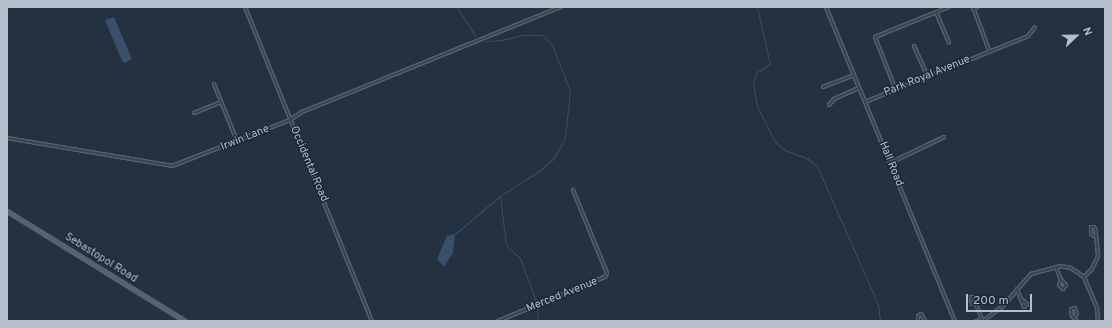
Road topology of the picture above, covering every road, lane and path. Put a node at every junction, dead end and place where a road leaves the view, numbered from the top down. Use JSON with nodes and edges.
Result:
{"nodes":[{"id":1,"x":245,"y":7,"type":"edge"},
{"id":2,"x":560,"y":7,"type":"edge"},
{"id":3,"x":826,"y":7,"type":"edge"},
{"id":4,"x":949,"y":7,"type":"edge"},
{"id":5,"x":978,"y":7,"type":"edge"},
{"id":6,"x":973,"y":8,"type":"edge"},
{"id":7,"x":936,"y":12,"type":"junction"},
{"id":8,"x":1035,"y":27,"type":"dead end"},
{"id":9,"x":949,"y":42,"type":"dead end"},
{"id":10,"x":914,"y":46,"type":"dead end"},
{"id":11,"x":989,"y":50,"type":"junction"},
{"id":12,"x":854,"y":75,"type":"junction"},
{"id":13,"x":927,"y":75,"type":"junction"},
{"id":14,"x":214,"y":84,"type":"dead end"},
{"id":15,"x":823,"y":87,"type":"dead end"},
{"id":16,"x":860,"y":88,"type":"junction"},
{"id":17,"x":895,"y":88,"type":"junction"},
{"id":18,"x":221,"y":102,"type":"junction"},
{"id":19,"x":865,"y":102,"type":"junction"},
{"id":20,"x":829,"y":105,"type":"dead end"},
{"id":21,"x":194,"y":113,"type":"dead end"},
{"id":22,"x":290,"y":120,"type":"junction"},
{"id":23,"x":944,"y":137,"type":"dead end"},
{"id":24,"x":7,"y":138,"type":"edge"},
{"id":25,"x":237,"y":141,"type":"junction"},
{"id":26,"x":890,"y":163,"type":"junction"},
{"id":27,"x":574,"y":190,"type":"dead end"},
{"id":28,"x":7,"y":211,"type":"edge"},
{"id":29,"x":1095,"y":236,"type":"dead end"},
{"id":30,"x":1056,"y":267,"type":"junction"},
{"id":31,"x":1084,"y":277,"type":"junction"},
{"id":32,"x":1061,"y":280,"type":"junction"},
{"id":33,"x":1017,"y":289,"type":"junction"},
{"id":34,"x":1021,"y":299,"type":"junction"},
{"id":35,"x":976,"y":304,"type":"junction"},
{"id":36,"x":1075,"y":316,"type":"junction"},
{"id":37,"x":185,"y":321,"type":"edge"},
{"id":38,"x":372,"y":321,"type":"edge"},
{"id":39,"x":498,"y":321,"type":"edge"},
{"id":40,"x":918,"y":321,"type":"edge"},
{"id":41,"x":925,"y":321,"type":"edge"},
{"id":42,"x":955,"y":321,"type":"edge"},
{"id":43,"x":976,"y":321,"type":"edge"},
{"id":44,"x":982,"y":321,"type":"edge"},
{"id":45,"x":1077,"y":321,"type":"edge"},
{"id":46,"x":1098,"y":321,"type":"edge"}],
"edges":[{"from":1,"to":22,"type":"street","name":"Occidental Road"},
{"from":2,"to":22,"type":"street","name":"Irwin Lane"},
{"from":3,"to":12,"type":"street","name":"Hall Road"},
{"from":4,"to":7,"type":"street"},
{"from":5,"to":6,"type":"street"},
{"from":6,"to":11,"type":"street"},
{"from":7,"to":9,"type":"street"},
{"from":7,"to":17,"type":"street"},
{"from":8,"to":11,"type":"street","name":"Park Royal Avenue"},
{"from":10,"to":13,"type":"street"},
{"from":11,"to":13,"type":"street","name":"Park Royal Avenue"},
{"from":12,"to":15,"type":"street"},
{"from":12,"to":16,"type":"street","name":"Hall Road"},
{"from":13,"to":17,"type":"street","name":"Park Royal Avenue"},
{"from":14,"to":18,"type":"street"},
{"from":16,"to":19,"type":"street","name":"Hall Road"},
{"from":16,"to":20,"type":"street"},
{"from":17,"to":19,"type":"street","name":"Park Royal Avenue"},
{"from":18,"to":21,"type":"street"},
{"from":18,"to":25,"type":"street"},
{"from":19,"to":26,"type":"street","name":"Hall Road"},
{"from":22,"to":25,"type":"street","name":"Irwin Lane"},
{"from":22,"to":38,"type":"street","name":"Occidental Road"},
{"from":23,"to":26,"type":"street"},
{"from":24,"to":25,"type":"street","name":"Irwin Lane"},
{"from":26,"to":42,"type":"street","name":"Hall Road"},
{"from":27,"to":39,"type":"street","name":"Merced Avenue"},
{"from":28,"to":37,"type":"main road","name":"Sebastopol Road"},
{"from":29,"to":31,"type":"street"},
{"from":30,"to":31,"type":"street"},
{"from":30,"to":32,"type":"street"},
{"from":30,"to":33,"type":"street"},
{"from":31,"to":46,"type":"street"},
{"from":32,"to":32,"type":"street"},
{"from":33,"to":34,"type":"street"},
{"from":33,"to":44,"type":"street"},
{"from":34,"to":34,"type":"street"},
{"from":35,"to":35,"type":"street"},
{"from":35,"to":44,"type":"street"},
{"from":36,"to":36,"type":"street"},
{"from":36,"to":45,"type":"street"},
{"from":40,"to":41,"type":"street"},
{"from":43,"to":44,"type":"street"}]}
